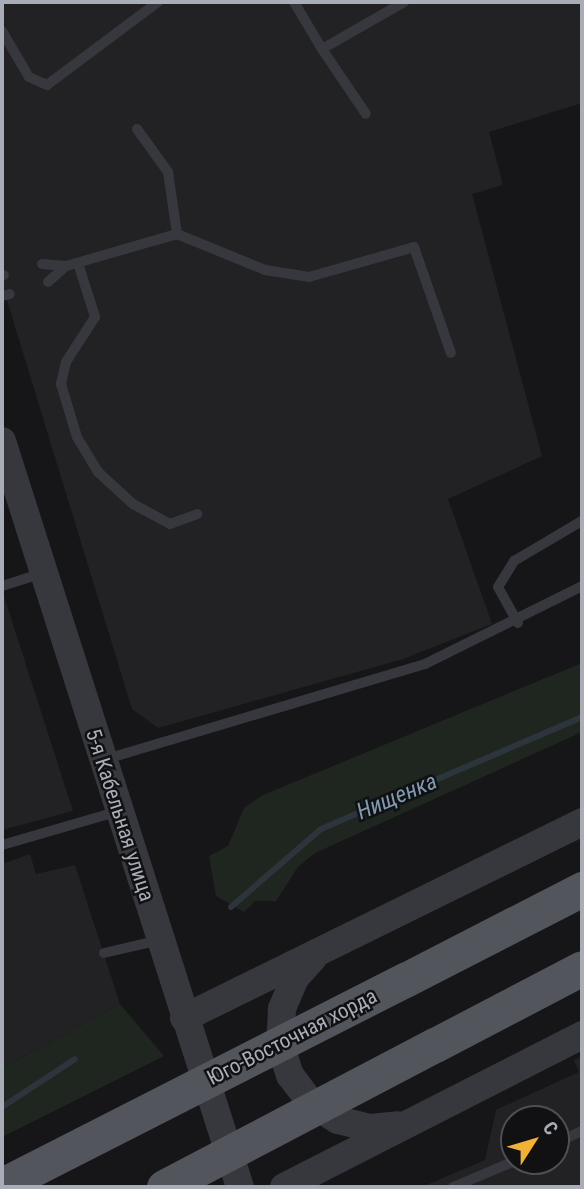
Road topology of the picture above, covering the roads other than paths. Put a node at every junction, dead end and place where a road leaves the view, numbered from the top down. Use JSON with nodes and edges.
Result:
{"nodes":[{"id":1,"x":158,"y":2,"type":"edge"},
{"id":2,"x":294,"y":2,"type":"edge"},
{"id":3,"x":404,"y":2,"type":"edge"},
{"id":4,"x":2,"y":31,"type":"edge"},
{"id":5,"x":322,"y":49,"type":"junction"},
{"id":6,"x":366,"y":114,"type":"dead end"},
{"id":7,"x":137,"y":129,"type":"dead end"},
{"id":8,"x":177,"y":234,"type":"junction"},
{"id":9,"x":78,"y":263,"type":"junction"},
{"id":10,"x":42,"y":264,"type":"dead end"},
{"id":11,"x":66,"y":266,"type":"junction"},
{"id":12,"x":48,"y":282,"type":"dead end"},
{"id":13,"x":451,"y":353,"type":"dead end"},
{"id":14,"x":2,"y":441,"type":"edge"},
{"id":15,"x":197,"y":514,"type":"dead end"},
{"id":16,"x":582,"y":521,"type":"edge"},
{"id":17,"x":43,"y":573,"type":"junction"},
{"id":18,"x":2,"y":586,"type":"edge"},
{"id":19,"x":582,"y":586,"type":"edge"},
{"id":20,"x":517,"y":623,"type":"junction"},
{"id":21,"x":103,"y":761,"type":"junction"},
{"id":22,"x":119,"y":811,"type":"junction"},
{"id":23,"x":582,"y":822,"type":"edge"},
{"id":24,"x":2,"y":845,"type":"edge"},
{"id":25,"x":582,"y":889,"type":"edge"},
{"id":26,"x":160,"y":940,"type":"junction"},
{"id":27,"x":332,"y":945,"type":"junction"},
{"id":28,"x":104,"y":953,"type":"dead end"},
{"id":29,"x":582,"y":968,"type":"edge"},
{"id":30,"x":184,"y":1018,"type":"junction"},
{"id":31,"x":582,"y":1035,"type":"edge"},
{"id":32,"x":420,"y":1118,"type":"junction"},
{"id":33,"x":500,"y":1167,"type":"edge"},
{"id":34,"x":2,"y":1185,"type":"edge"},
{"id":35,"x":164,"y":1187,"type":"edge"},
{"id":36,"x":240,"y":1187,"type":"edge"},
{"id":37,"x":284,"y":1187,"type":"edge"},
{"id":38,"x":453,"y":1187,"type":"edge"}],
"edges":[{"from":1,"to":4,"type":"lane"},
{"from":2,"to":5,"type":"lane"},
{"from":3,"to":5,"type":"lane"},
{"from":5,"to":6,"type":"lane"},
{"from":7,"to":8,"type":"lane"},
{"from":8,"to":9,"type":"lane"},
{"from":8,"to":13,"type":"lane"},
{"from":9,"to":11,"type":"lane"},
{"from":9,"to":15,"type":"lane"},
{"from":10,"to":11,"type":"lane"},
{"from":11,"to":12,"type":"lane"},
{"from":14,"to":17,"type":"street","name":"5-я Кабельная улица"},
{"from":16,"to":20,"type":"lane"},
{"from":17,"to":18,"type":"lane"},
{"from":17,"to":21,"type":"street","name":"5-я Кабельная улица"},
{"from":19,"to":20,"type":"lane"},
{"from":20,"to":21,"type":"lane"},
{"from":21,"to":22,"type":"street","name":"5-я Кабельная улица"},
{"from":22,"to":24,"type":"lane"},
{"from":22,"to":26,"type":"street","name":"5-я Кабельная улица"},
{"from":23,"to":27,"type":"street"},
{"from":25,"to":34,"type":"main road","name":"Юго-Восточная хорда","bridge":true},
{"from":26,"to":28,"type":"lane"},
{"from":26,"to":30,"type":"street","name":"5-я Кабельная улица"},
{"from":27,"to":30,"type":"street"},
{"from":27,"to":32,"type":"street"},
{"from":29,"to":35,"type":"main road","bridge":true},
{"from":30,"to":36,"type":"street","name":"5-я Кабельная улица"},
{"from":31,"to":32,"type":"street"},
{"from":32,"to":37,"type":"street"},
{"from":33,"to":38,"type":"lane"}]}
